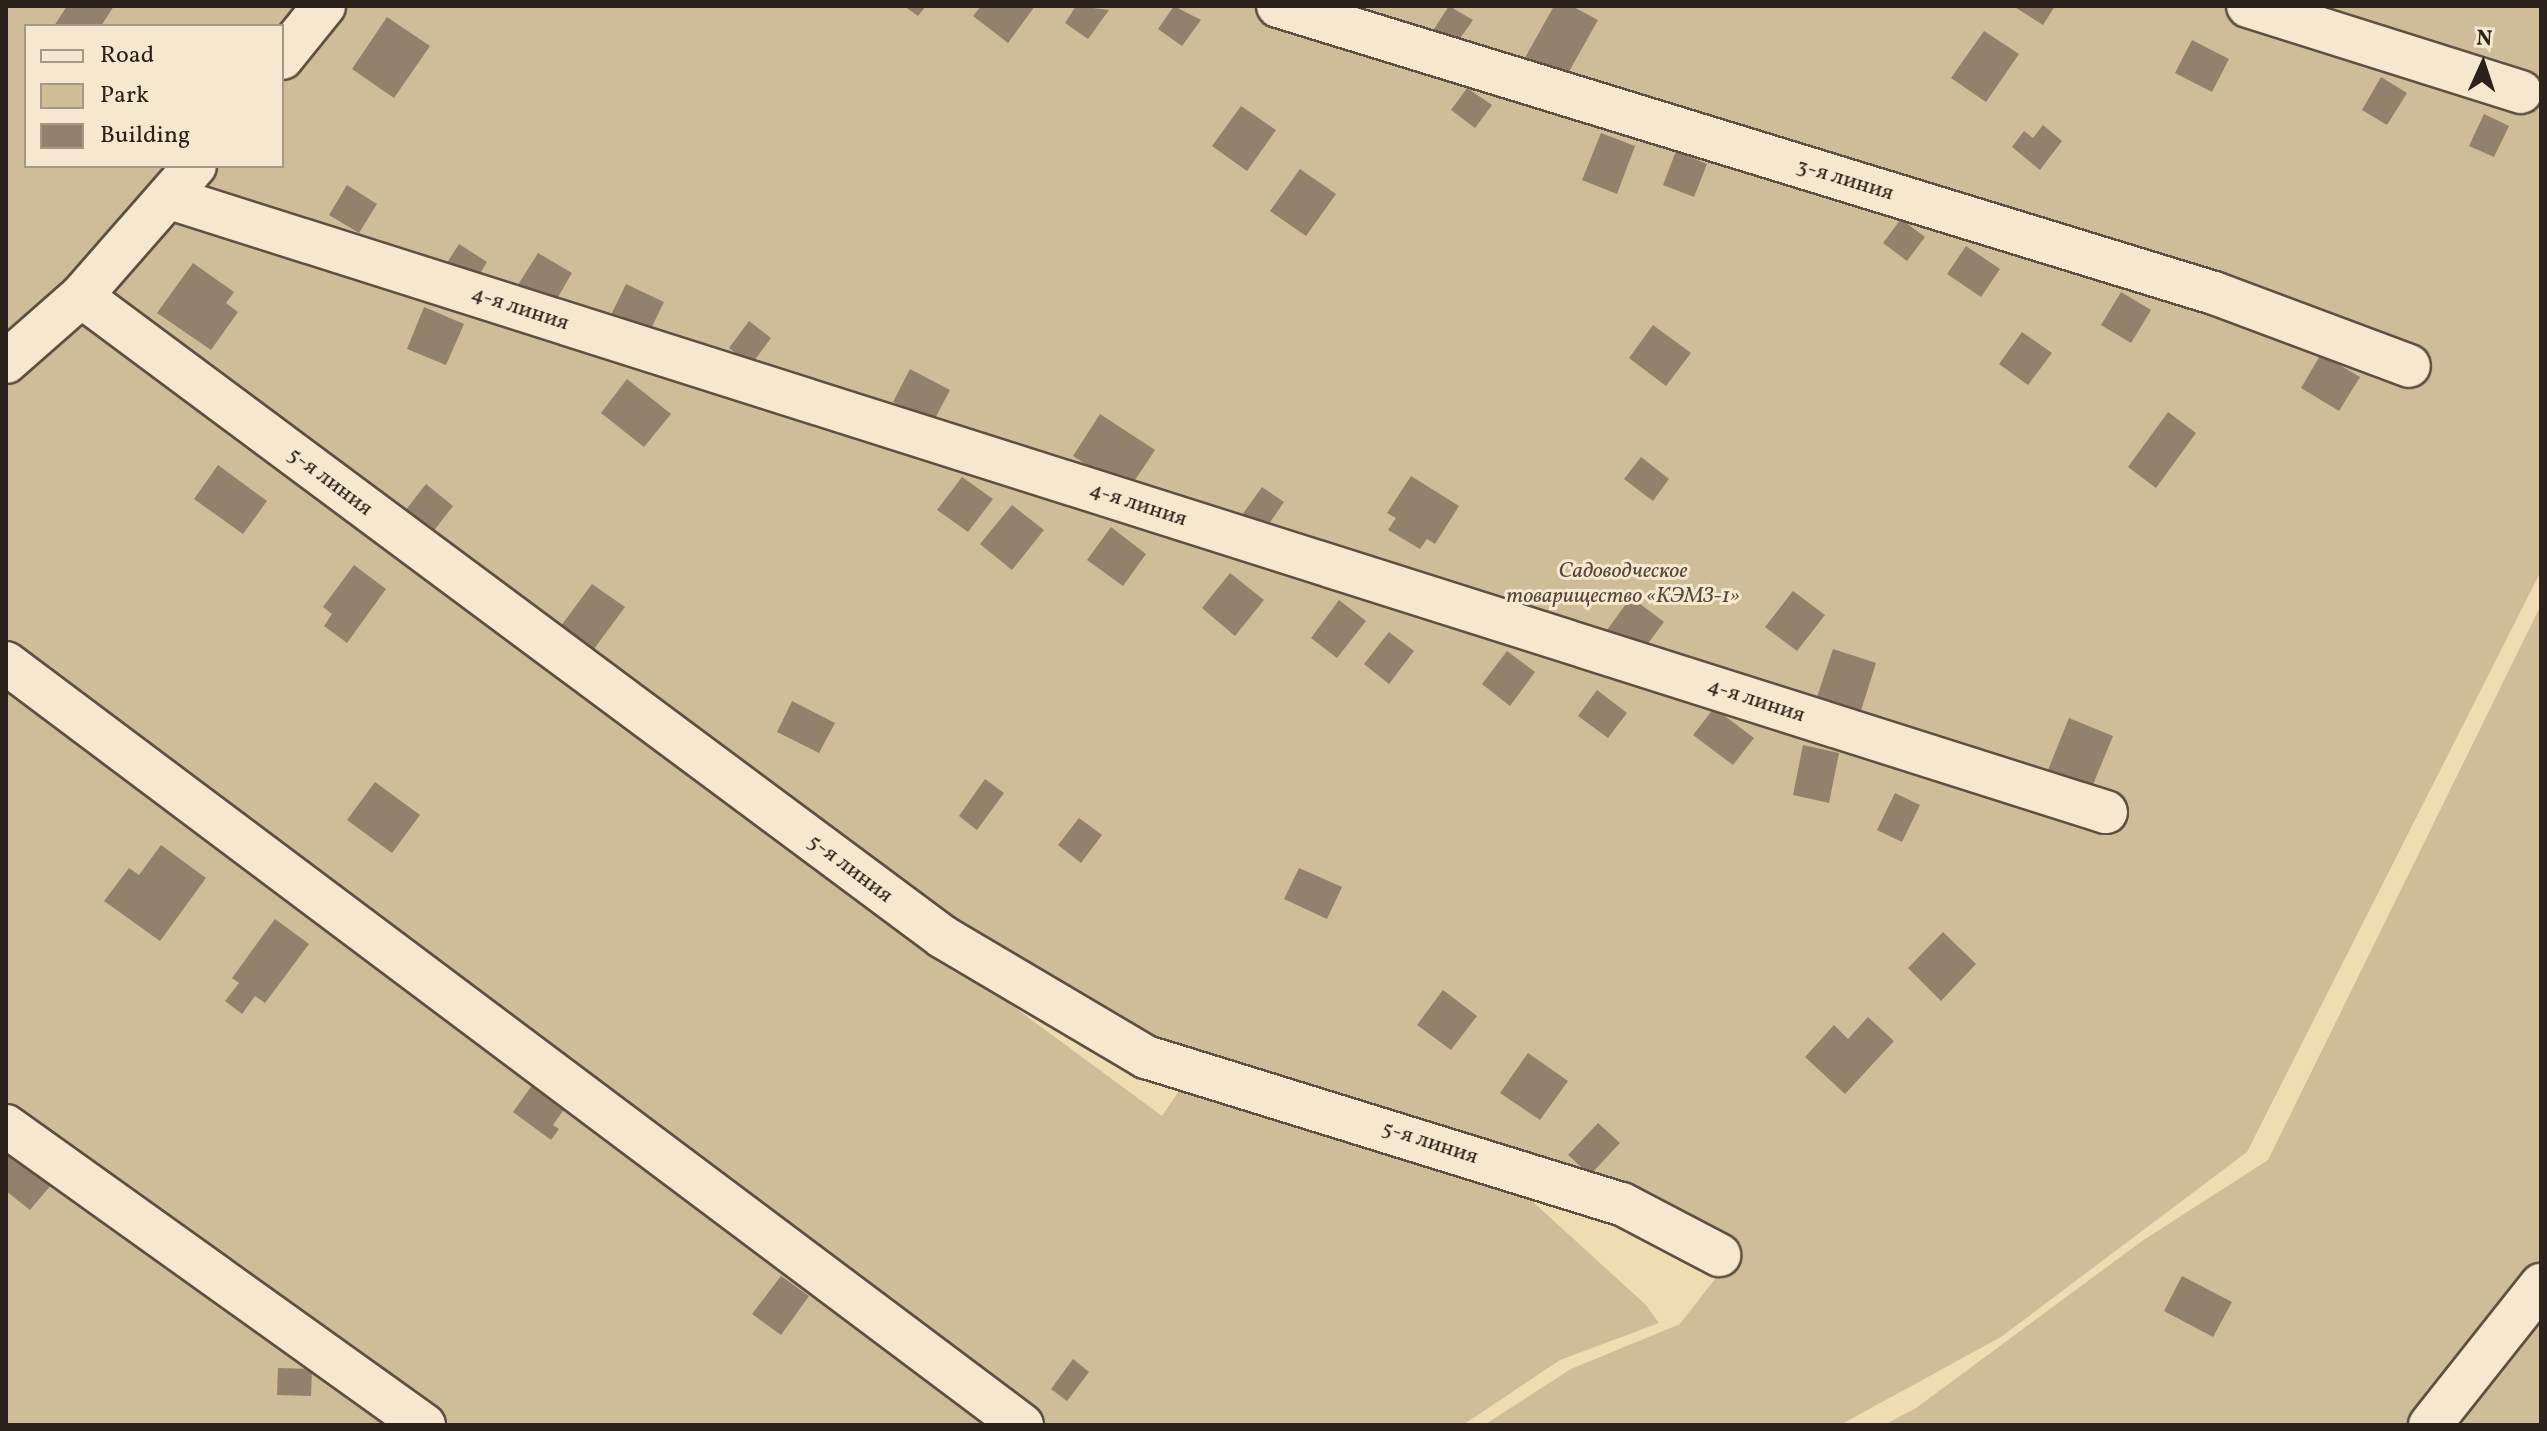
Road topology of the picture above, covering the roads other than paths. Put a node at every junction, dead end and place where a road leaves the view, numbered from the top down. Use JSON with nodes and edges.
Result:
{"nodes":[{"id":1,"x":324,"y":6,"type":"edge"},
{"id":2,"x":1278,"y":6,"type":"edge"},
{"id":3,"x":2248,"y":6,"type":"edge"},
{"id":4,"x":284,"y":56,"type":"edge"},
{"id":5,"x":2521,"y":92,"type":"dead end"},
{"id":6,"x":193,"y":168,"type":"edge"},
{"id":7,"x":170,"y":198,"type":"junction"},
{"id":8,"x":81,"y":296,"type":"junction"},
{"id":9,"x":6,"y":362,"type":"edge"},
{"id":10,"x":2409,"y":366,"type":"dead end"},
{"id":11,"x":6,"y":663,"type":"edge"},
{"id":12,"x":2106,"y":812,"type":"dead end"},
{"id":13,"x":6,"y":1126,"type":"edge"},
{"id":14,"x":1719,"y":1255,"type":"dead end"},
{"id":15,"x":2541,"y":1285,"type":"edge"},
{"id":16,"x":424,"y":1425,"type":"edge"},
{"id":17,"x":1022,"y":1425,"type":"edge"},
{"id":18,"x":2430,"y":1425,"type":"edge"}],
"edges":[{"from":1,"to":4,"type":"street"},
{"from":2,"to":10,"type":"street","name":"3-я линия"},
{"from":3,"to":5,"type":"street"},
{"from":6,"to":7,"type":"street"},
{"from":7,"to":8,"type":"street"},
{"from":7,"to":12,"type":"street","name":"4-я линия"},
{"from":8,"to":9,"type":"street"},
{"from":8,"to":14,"type":"street","name":"5-я линия"},
{"from":11,"to":17,"type":"street"},
{"from":13,"to":16,"type":"street"},
{"from":15,"to":18,"type":"street"}]}
